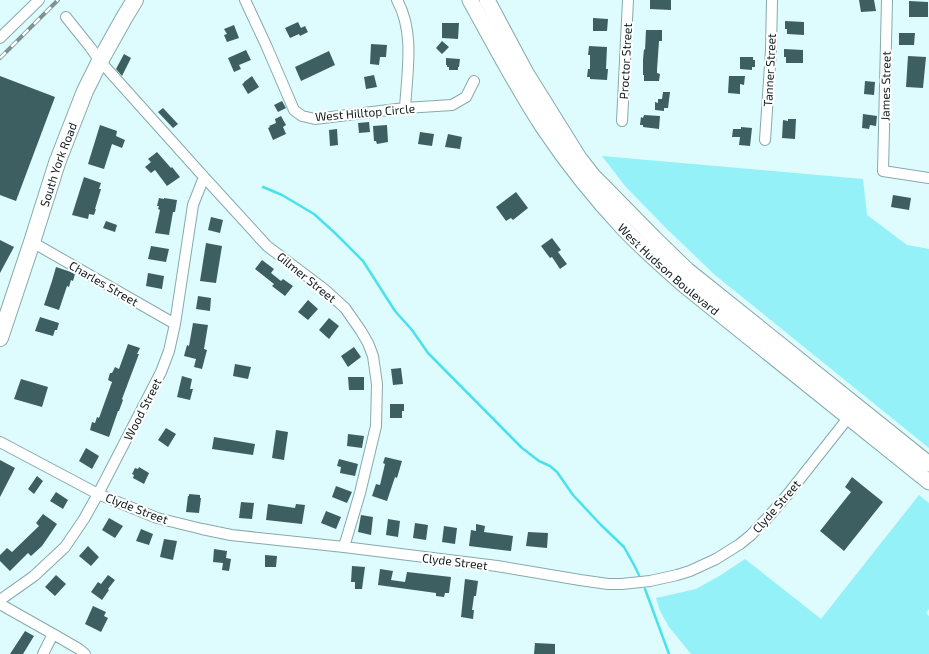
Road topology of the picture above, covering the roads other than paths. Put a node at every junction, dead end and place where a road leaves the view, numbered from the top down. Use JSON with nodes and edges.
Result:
{"nodes":[{"id":1,"x":39,"y":0,"type":"edge"},
{"id":2,"x":135,"y":0,"type":"edge"},
{"id":3,"x":245,"y":0,"type":"edge"},
{"id":4,"x":397,"y":0,"type":"edge"},
{"id":5,"x":470,"y":0,"type":"edge"},
{"id":6,"x":487,"y":0,"type":"edge"},
{"id":7,"x":628,"y":0,"type":"edge"},
{"id":8,"x":772,"y":0,"type":"edge"},
{"id":9,"x":887,"y":0,"type":"edge"},
{"id":10,"x":66,"y":17,"type":"dead end"},
{"id":11,"x":0,"y":38,"type":"edge"},
{"id":12,"x":100,"y":61,"type":"junction"},
{"id":13,"x":474,"y":81,"type":"dead end"},
{"id":14,"x":405,"y":108,"type":"junction"},
{"id":15,"x":622,"y":121,"type":"dead end"},
{"id":16,"x":765,"y":140,"type":"dead end"},
{"id":17,"x":204,"y":178,"type":"junction"},
{"id":18,"x":929,"y":178,"type":"edge"},
{"id":19,"x":32,"y":242,"type":"junction"},
{"id":20,"x":175,"y":324,"type":"junction"},
{"id":21,"x":0,"y":338,"type":"edge"},
{"id":22,"x":853,"y":412,"type":"junction"},
{"id":23,"x":0,"y":442,"type":"edge"},
{"id":24,"x":929,"y":464,"type":"edge"},
{"id":25,"x":929,"y":482,"type":"edge"},
{"id":26,"x":98,"y":494,"type":"junction"},
{"id":27,"x":344,"y":547,"type":"junction"},
{"id":28,"x":0,"y":600,"type":"edge"},
{"id":29,"x":0,"y":604,"type":"edge"},
{"id":30,"x":53,"y":634,"type":"junction"},
{"id":31,"x":43,"y":654,"type":"edge"},
{"id":32,"x":85,"y":654,"type":"edge"}],
"edges":[{"from":1,"to":11,"type":"street"},
{"from":2,"to":12,"type":"main road","name":"South York Road"},
{"from":3,"to":14,"type":"street","name":"West Hilltop Circle"},
{"from":4,"to":14,"type":"street"},
{"from":5,"to":22,"type":"main road","name":"West Hudson Boulevard"},
{"from":6,"to":22,"type":"main road","name":"West Hudson Boulevard"},
{"from":7,"to":15,"type":"street","name":"Proctor Street"},
{"from":8,"to":16,"type":"street","name":"Tanner Street"},
{"from":9,"to":18,"type":"street","name":"James Street"},
{"from":10,"to":12,"type":"street","name":"Gilmer Street"},
{"from":12,"to":17,"type":"street","name":"Gilmer Street"},
{"from":12,"to":19,"type":"main road","name":"South York Road"},
{"from":13,"to":14,"type":"street","name":"West Hilltop Circle"},
{"from":17,"to":20,"type":"street","name":"Wood Street"},
{"from":17,"to":27,"type":"street","name":"Gilmer Street"},
{"from":19,"to":20,"type":"street","name":"Charles Street"},
{"from":19,"to":21,"type":"main road","name":"South York Road"},
{"from":20,"to":26,"type":"street","name":"Wood Street"},
{"from":22,"to":24,"type":"main road","name":"West Hudson Boulevard"},
{"from":22,"to":25,"type":"main road","name":"West Hudson Boulevard"},
{"from":22,"to":27,"type":"street","name":"Clyde Street"},
{"from":23,"to":26,"type":"street","name":"Clyde Street"},
{"from":26,"to":27,"type":"street","name":"Clyde Street"},
{"from":26,"to":28,"type":"street","name":"Wood Street"},
{"from":29,"to":30,"type":"street"},
{"from":30,"to":31,"type":"street"},
{"from":30,"to":32,"type":"street"}]}
